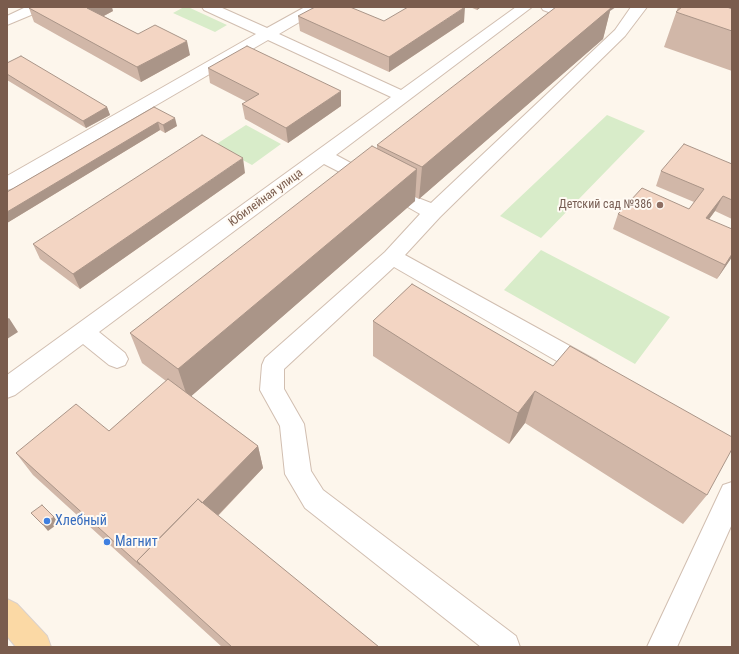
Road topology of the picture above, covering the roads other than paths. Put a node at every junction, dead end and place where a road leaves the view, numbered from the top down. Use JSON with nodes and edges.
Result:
{"nodes":[{"id":1,"x":38,"y":7,"type":"edge"},
{"id":2,"x":209,"y":7,"type":"edge"},
{"id":3,"x":315,"y":7,"type":"edge"},
{"id":4,"x":525,"y":7,"type":"edge"},
{"id":5,"x":548,"y":7,"type":"edge"},
{"id":6,"x":640,"y":7,"type":"edge"},
{"id":7,"x":7,"y":21,"type":"edge"},
{"id":8,"x":608,"y":28,"type":"junction"},
{"id":9,"x":268,"y":35,"type":"junction"},
{"id":10,"x":403,"y":97,"type":"junction"},
{"id":11,"x":323,"y":156,"type":"junction"},
{"id":12,"x":369,"y":180,"type":"edge"},
{"id":13,"x":7,"y":184,"type":"edge"},
{"id":14,"x":392,"y":256,"type":"junction"},
{"id":15,"x":83,"y":332,"type":"junction"},
{"id":16,"x":117,"y":359,"type":"dead end"},
{"id":17,"x":607,"y":378,"type":"edge"},
{"id":18,"x":7,"y":388,"type":"edge"},
{"id":19,"x":732,"y":494,"type":"edge"},
{"id":20,"x":7,"y":614,"type":"edge"},
{"id":21,"x":36,"y":647,"type":"edge"},
{"id":22,"x":505,"y":647,"type":"edge"},
{"id":23,"x":662,"y":647,"type":"edge"}],
"edges":[{"from":1,"to":7,"type":"street"},
{"from":2,"to":9,"type":"street"},
{"from":3,"to":9,"type":"street"},
{"from":4,"to":10,"type":"street","name":"Юбилейная улица"},
{"from":5,"to":8,"type":"street"},
{"from":6,"to":8,"type":"street"},
{"from":8,"to":14,"type":"street"},
{"from":9,"to":10,"type":"street"},
{"from":9,"to":13,"type":"street"},
{"from":10,"to":11,"type":"street","name":"Юбилейная улица"},
{"from":11,"to":12,"type":"street"},
{"from":11,"to":15,"type":"street","name":"Юбилейная улица"},
{"from":14,"to":17,"type":"street"},
{"from":14,"to":22,"type":"street"},
{"from":15,"to":16,"type":"street"},
{"from":15,"to":18,"type":"street","name":"Юбилейная улица"},
{"from":19,"to":23,"type":"street"},
{"from":20,"to":21,"type":"main road"}]}
